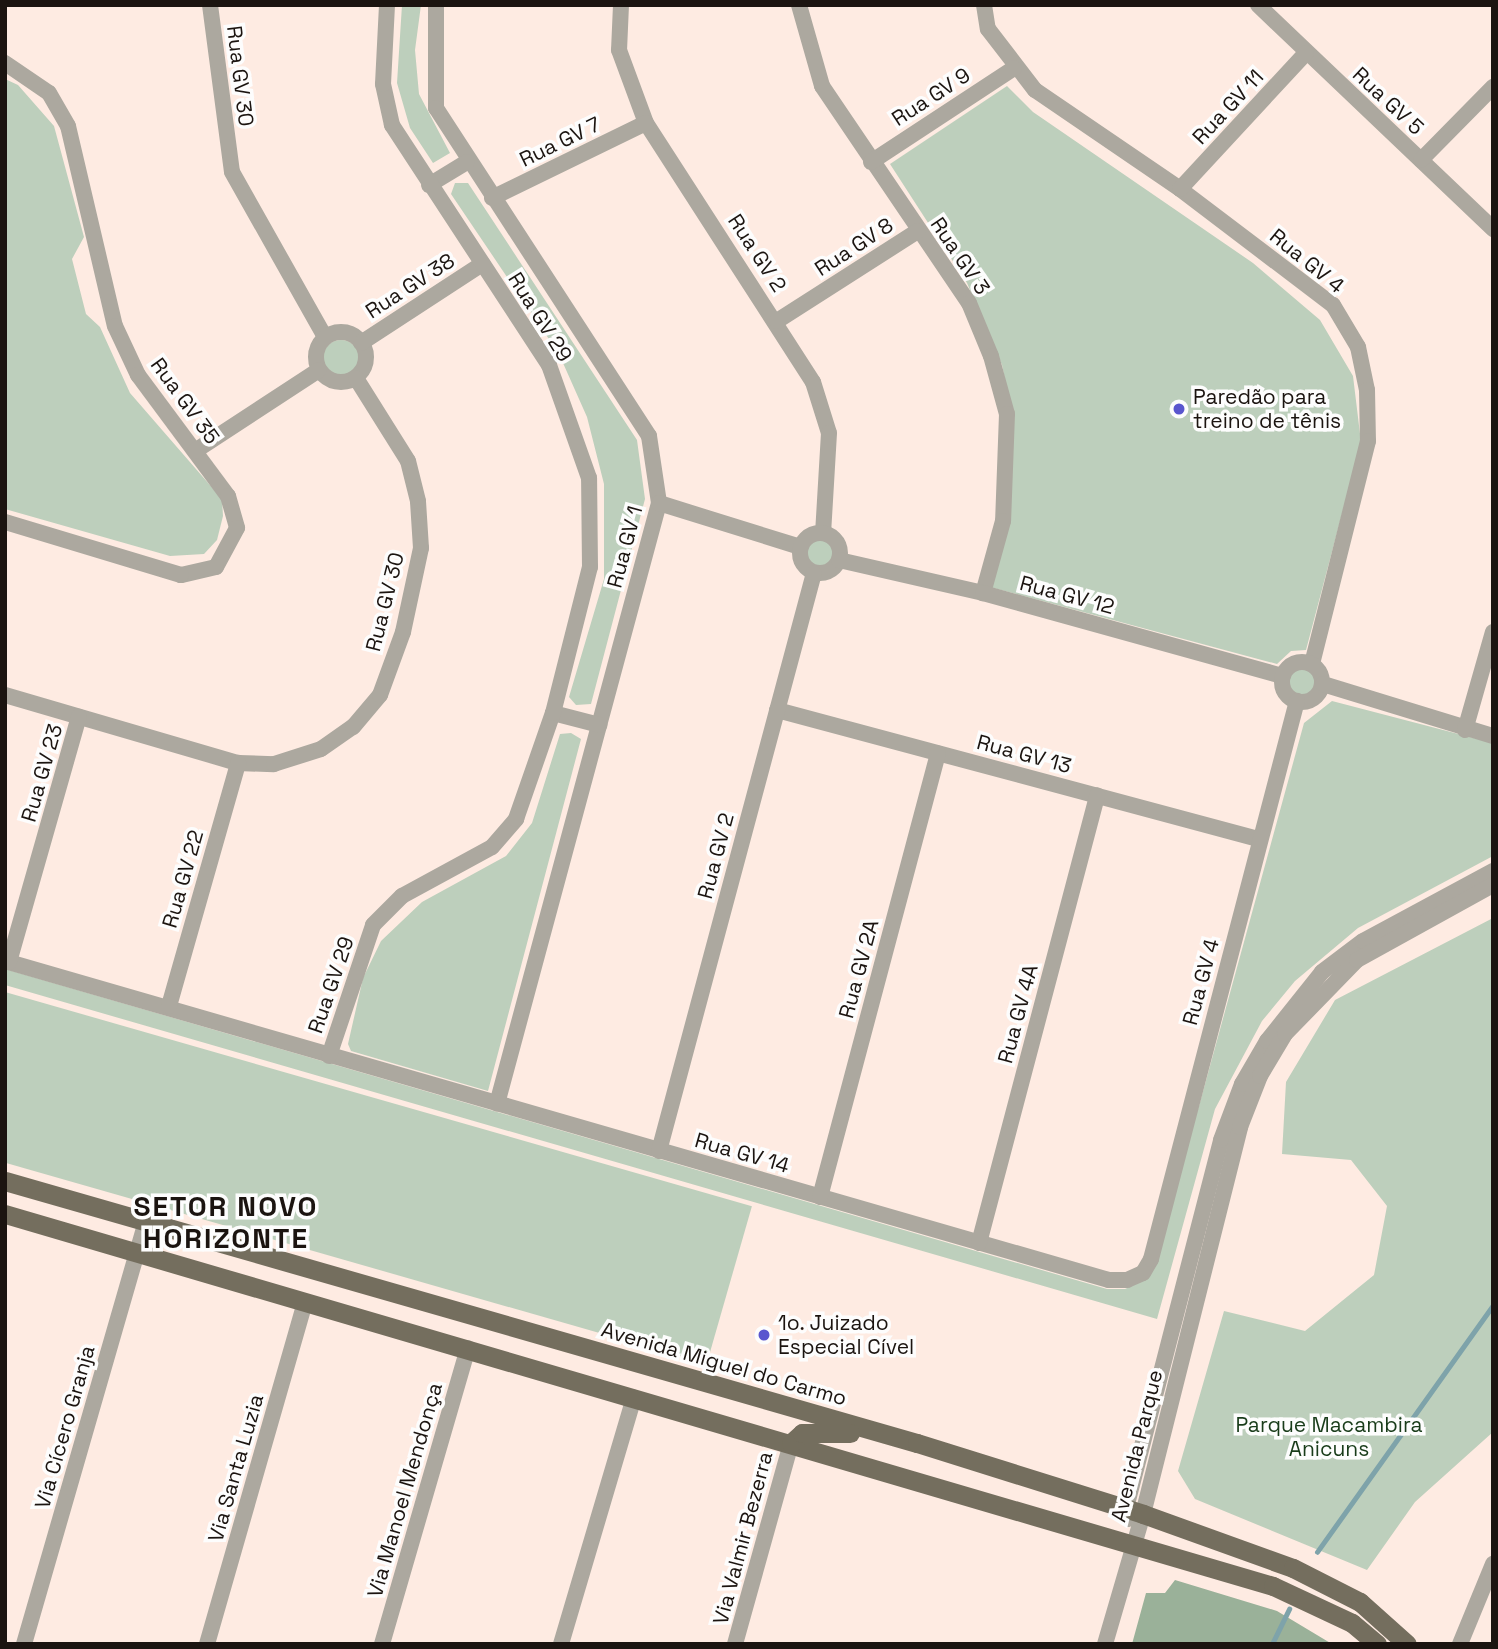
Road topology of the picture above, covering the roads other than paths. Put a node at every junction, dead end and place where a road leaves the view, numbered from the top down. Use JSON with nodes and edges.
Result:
{"nodes":[{"id":1,"x":210,"y":5,"type":"edge"},
{"id":2,"x":387,"y":5,"type":"edge"},
{"id":3,"x":436,"y":5,"type":"edge"},
{"id":4,"x":621,"y":5,"type":"edge"},
{"id":5,"x":799,"y":5,"type":"edge"},
{"id":6,"x":984,"y":5,"type":"edge"},
{"id":7,"x":1258,"y":5,"type":"edge"},
{"id":8,"x":1306,"y":53,"type":"junction"},
{"id":9,"x":5,"y":63,"type":"edge"},
{"id":10,"x":1014,"y":68,"type":"junction"},
{"id":11,"x":1493,"y":87,"type":"edge"},
{"id":12,"x":646,"y":123,"type":"junction"},
{"id":13,"x":1421,"y":160,"type":"junction"},
{"id":14,"x":467,"y":162,"type":"junction"},
{"id":15,"x":871,"y":162,"type":"junction"},
{"id":16,"x":429,"y":185,"type":"junction"},
{"id":17,"x":1180,"y":189,"type":"junction"},
{"id":18,"x":492,"y":198,"type":"junction"},
{"id":19,"x":1492,"y":230,"type":"edge"},
{"id":20,"x":918,"y":231,"type":"junction"},
{"id":21,"x":482,"y":264,"type":"junction"},
{"id":22,"x":777,"y":321,"type":"junction"},
{"id":23,"x":325,"y":337,"type":"junction"},
{"id":24,"x":361,"y":343,"type":"junction"},
{"id":25,"x":319,"y":370,"type":"junction"},
{"id":26,"x":356,"y":378,"type":"junction"},
{"id":27,"x":195,"y":451,"type":"junction"},
{"id":28,"x":659,"y":503,"type":"junction"},
{"id":29,"x":5,"y":522,"type":"edge"},
{"id":30,"x":823,"y":533,"type":"junction"},
{"id":31,"x":800,"y":547,"type":"junction"},
{"id":32,"x":839,"y":560,"type":"junction"},
{"id":33,"x":814,"y":573,"type":"junction"},
{"id":34,"x":983,"y":593,"type":"junction"},
{"id":35,"x":1493,"y":632,"type":"edge"},
{"id":36,"x":1312,"y":664,"type":"junction"},
{"id":37,"x":1283,"y":676,"type":"junction"},
{"id":38,"x":1323,"y":684,"type":"junction"},
{"id":39,"x":5,"y":695,"type":"edge"},
{"id":40,"x":1297,"y":701,"type":"junction"},
{"id":41,"x":776,"y":710,"type":"junction"},
{"id":42,"x":553,"y":713,"type":"junction"},
{"id":43,"x":79,"y":717,"type":"junction"},
{"id":44,"x":599,"y":725,"type":"junction"},
{"id":45,"x":1465,"y":730,"type":"junction"},
{"id":46,"x":1493,"y":736,"type":"edge"},
{"id":47,"x":938,"y":753,"type":"junction"},
{"id":48,"x":238,"y":763,"type":"junction"},
{"id":49,"x":1097,"y":795,"type":"junction"},
{"id":50,"x":1260,"y":839,"type":"junction"},
{"id":51,"x":1493,"y":871,"type":"edge"},
{"id":52,"x":1493,"y":885,"type":"edge"},
{"id":53,"x":7,"y":961,"type":"edge"},
{"id":54,"x":169,"y":1006,"type":"junction"},
{"id":55,"x":329,"y":1056,"type":"junction"},
{"id":56,"x":497,"y":1104,"type":"junction"},
{"id":57,"x":659,"y":1151,"type":"junction"},
{"id":58,"x":5,"y":1181,"type":"edge"},
{"id":59,"x":820,"y":1197,"type":"junction"},
{"id":60,"x":5,"y":1214,"type":"edge"},
{"id":61,"x":146,"y":1222,"type":"junction"},
{"id":62,"x":979,"y":1243,"type":"junction"},
{"id":63,"x":136,"y":1253,"type":"junction"},
{"id":64,"x":1143,"y":1273,"type":"joint"},
{"id":65,"x":305,"y":1303,"type":"junction"},
{"id":66,"x":468,"y":1348,"type":"junction"},
{"id":67,"x":634,"y":1398,"type":"junction"},
{"id":68,"x":791,"y":1443,"type":"junction"},
{"id":69,"x":917,"y":1443,"type":"junction"},
{"id":70,"x":1134,"y":1511,"type":"junction"},
{"id":71,"x":1134,"y":1543,"type":"junction"},
{"id":72,"x":1493,"y":1564,"type":"edge"},
{"id":73,"x":24,"y":1644,"type":"edge"},
{"id":74,"x":207,"y":1644,"type":"edge"},
{"id":75,"x":382,"y":1644,"type":"edge"},
{"id":76,"x":561,"y":1644,"type":"edge"},
{"id":77,"x":736,"y":1644,"type":"edge"},
{"id":78,"x":1105,"y":1644,"type":"edge"},
{"id":79,"x":1377,"y":1644,"type":"edge"},
{"id":80,"x":1407,"y":1644,"type":"edge"},
{"id":81,"x":1460,"y":1644,"type":"edge"}],
"edges":[{"from":1,"to":23,"type":"street","name":"Rua GV 30"},
{"from":2,"to":16,"type":"street","name":"Rua GV 29"},
{"from":3,"to":14,"type":"street","name":"Rua GV 1"},
{"from":4,"to":12,"type":"street","name":"Rua GV 2"},
{"from":5,"to":15,"type":"street","name":"Rua GV 3"},
{"from":6,"to":10,"type":"street","name":"Rua GV 4"},
{"from":7,"to":8,"type":"street","name":"Rua GV 5"},
{"from":8,"to":13,"type":"street","name":"Rua GV 5"},
{"from":8,"to":17,"type":"street","name":"Rua GV 11"},
{"from":9,"to":27,"type":"street","name":"Rua GV 35"},
{"from":10,"to":15,"type":"street","name":"Rua GV 9"},
{"from":10,"to":17,"type":"street","name":"Rua GV 4"},
{"from":11,"to":13,"type":"street"},
{"from":12,"to":18,"type":"street","name":"Rua GV 7"},
{"from":12,"to":22,"type":"street","name":"Rua GV 2"},
{"from":13,"to":19,"type":"street","name":"Rua GV 5"},
{"from":14,"to":16,"type":"street"},
{"from":14,"to":18,"type":"street","name":"Rua GV 1"},
{"from":15,"to":20,"type":"street","name":"Rua GV 3"},
{"from":16,"to":21,"type":"street","name":"Rua GV 29"},
{"from":17,"to":36,"type":"street","name":"Rua GV 4"},
{"from":18,"to":28,"type":"street","name":"Rua GV 1"},
{"from":20,"to":22,"type":"street","name":"Rua GV 8"},
{"from":20,"to":34,"type":"street","name":"Rua GV 3"},
{"from":21,"to":24,"type":"street","name":"Rua GV 38"},
{"from":21,"to":42,"type":"street","name":"Rua GV 29"},
{"from":22,"to":30,"type":"street","name":"Rua GV 2"},
{"from":23,"to":24,"type":"street"},
{"from":23,"to":25,"type":"street"},
{"from":24,"to":26,"type":"street"},
{"from":25,"to":26,"type":"street"},
{"from":25,"to":27,"type":"street"},
{"from":26,"to":48,"type":"street","name":"Rua GV 30"},
{"from":27,"to":29,"type":"street","name":"Rua GV 35"},
{"from":28,"to":31,"type":"street"},
{"from":28,"to":44,"type":"street","name":"Rua GV 1"},
{"from":30,"to":31,"type":"street"},
{"from":30,"to":32,"type":"street"},
{"from":31,"to":33,"type":"street"},
{"from":32,"to":33,"type":"street"},
{"from":32,"to":34,"type":"street","name":"Rua GV 12"},
{"from":33,"to":41,"type":"street","name":"Rua GV 2"},
{"from":34,"to":37,"type":"street","name":"Rua GV 12"},
{"from":35,"to":45,"type":"street"},
{"from":36,"to":37,"type":"street"},
{"from":36,"to":38,"type":"street"},
{"from":37,"to":40,"type":"street"},
{"from":38,"to":40,"type":"street"},
{"from":38,"to":45,"type":"street"},
{"from":39,"to":43,"type":"street","name":"Rua GV 30"},
{"from":40,"to":50,"type":"street","name":"Rua GV 4"},
{"from":41,"to":47,"type":"street","name":"Rua GV 13"},
{"from":41,"to":57,"type":"street","name":"Rua GV 2"},
{"from":42,"to":44,"type":"street"},
{"from":42,"to":55,"type":"street","name":"Rua GV 29"},
{"from":43,"to":48,"type":"street","name":"Rua GV 30"},
{"from":43,"to":53,"type":"street","name":"Rua GV 23"},
{"from":44,"to":56,"type":"street","name":"Rua GV 1"},
{"from":45,"to":46,"type":"street"},
{"from":47,"to":49,"type":"street","name":"Rua GV 13"},
{"from":47,"to":59,"type":"street","name":"Rua GV 2A"},
{"from":48,"to":54,"type":"street","name":"Rua GV 22"},
{"from":49,"to":50,"type":"street","name":"Rua GV 13"},
{"from":49,"to":62,"type":"street","name":"Rua GV 4A"},
{"from":50,"to":64,"type":"street","name":"Rua GV 4"},
{"from":51,"to":70,"type":"street","name":"Avenida Parque"},
{"from":52,"to":70,"type":"street","name":"Avenida Parque"},
{"from":53,"to":54,"type":"street","name":"Rua GV 29"},
{"from":54,"to":55,"type":"street","name":"Rua GV 29"},
{"from":55,"to":56,"type":"street","name":"Rua GV 14"},
{"from":56,"to":57,"type":"street","name":"Rua GV 14"},
{"from":57,"to":59,"type":"street","name":"Rua GV 14"},
{"from":58,"to":61,"type":"main road","name":"Avenida Miguel do Carmo"},
{"from":59,"to":62,"type":"street","name":"Rua GV 14"},
{"from":60,"to":63,"type":"main road"},
{"from":61,"to":63,"type":"street","name":"Via Cícero Granja"},
{"from":61,"to":69,"type":"main road","name":"Avenida Miguel do Carmo"},
{"from":62,"to":64,"type":"street","name":"Rua GV 14"},
{"from":63,"to":65,"type":"main road"},
{"from":63,"to":73,"type":"street","name":"Via Cícero Granja"},
{"from":65,"to":66,"type":"main road"},
{"from":65,"to":74,"type":"street","name":"Via Santa Luzia"},
{"from":66,"to":67,"type":"main road"},
{"from":66,"to":75,"type":"street","name":"Via Manoel Mendonça"},
{"from":67,"to":68,"type":"main road"},
{"from":67,"to":76,"type":"street"},
{"from":68,"to":69,"type":"main road"},
{"from":68,"to":71,"type":"main road"},
{"from":68,"to":77,"type":"street","name":"Via Valmir Bezerra"},
{"from":69,"to":70,"type":"main road","name":"Avenida Miguel do Carmo"},
{"from":70,"to":71,"type":"street","name":"Avenida Parque"},
{"from":70,"to":80,"type":"main road","name":"Avenida Miguel do Carmo"},
{"from":71,"to":78,"type":"street"},
{"from":71,"to":79,"type":"main road"},
{"from":72,"to":81,"type":"street"}]}
